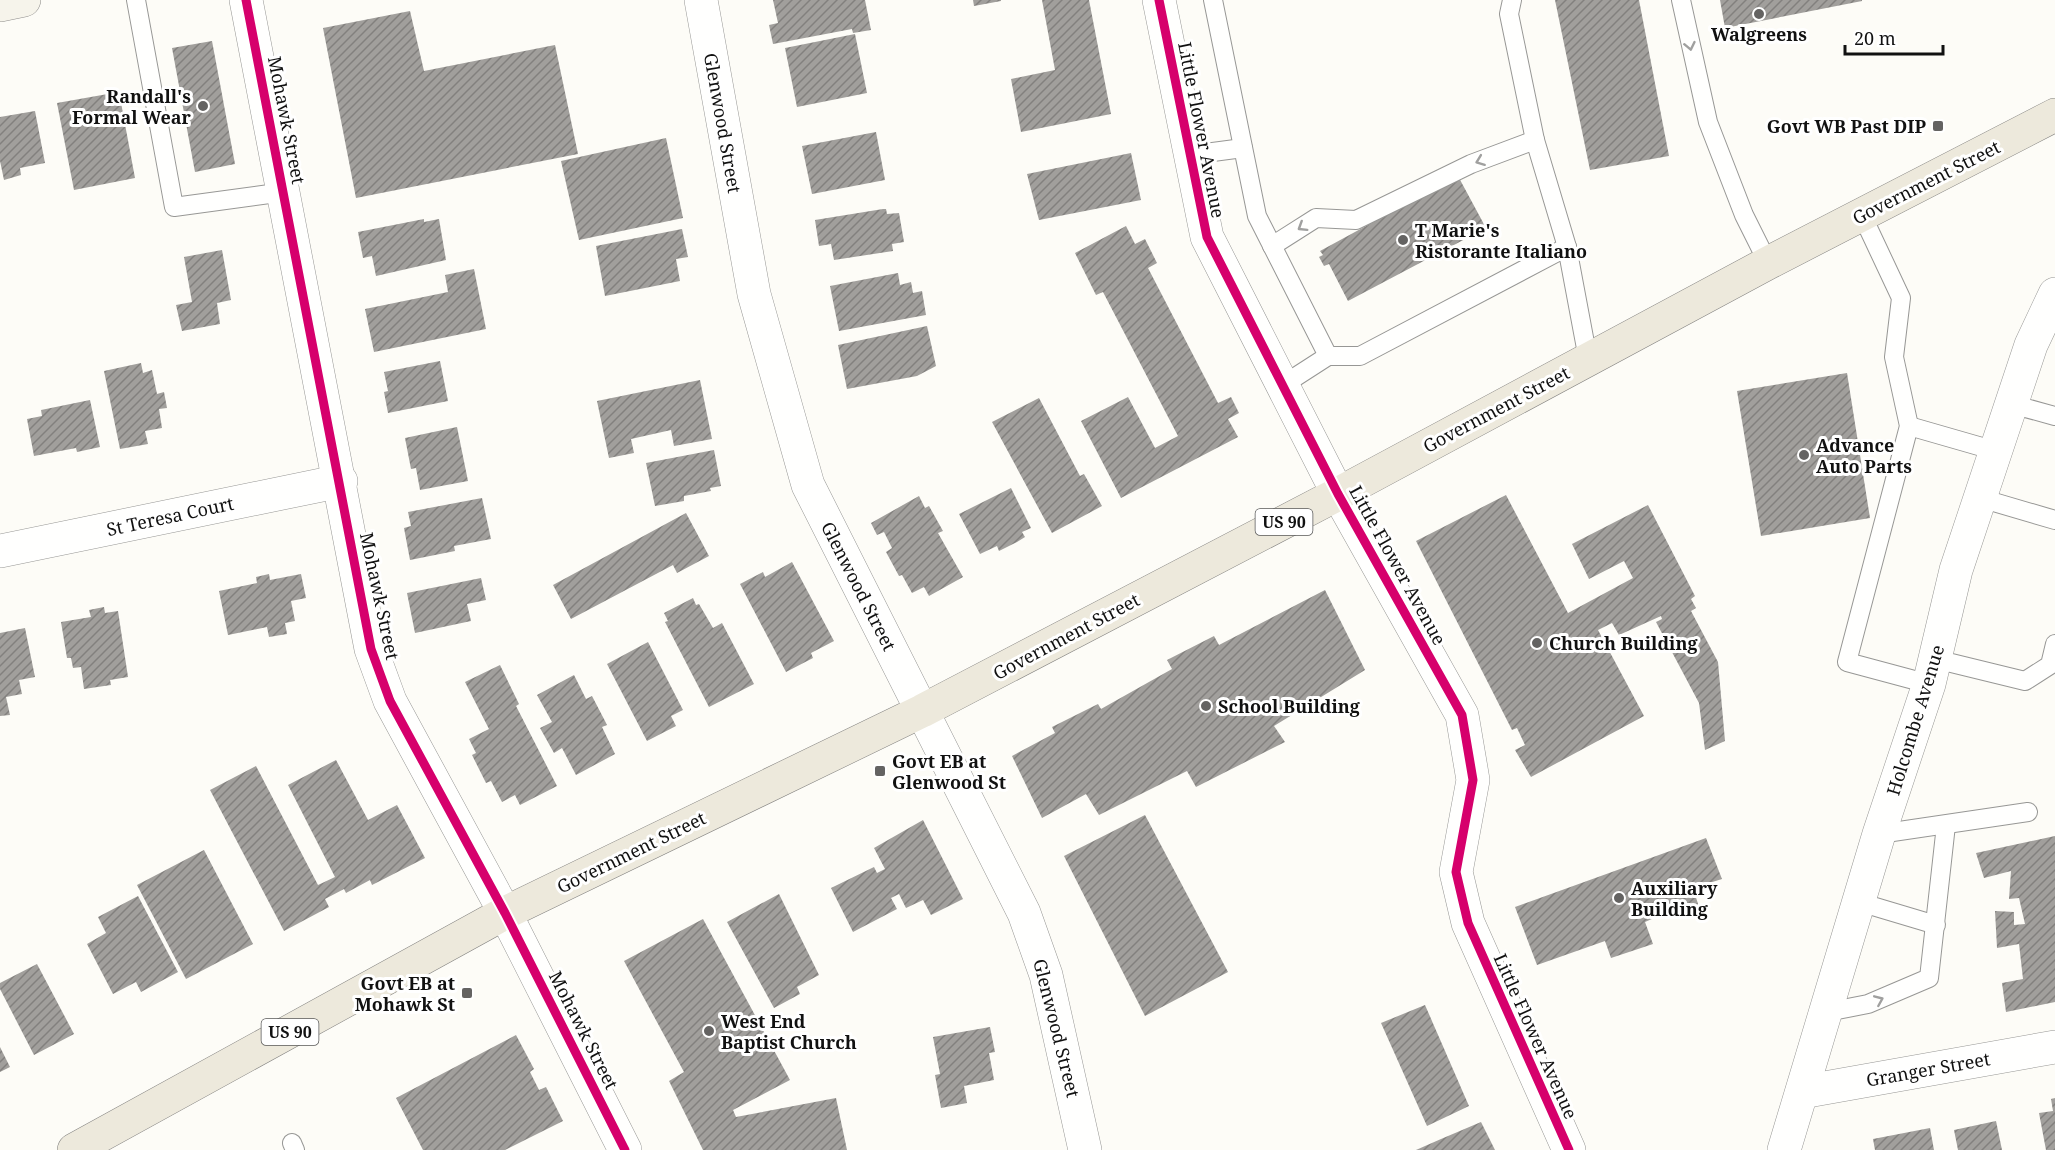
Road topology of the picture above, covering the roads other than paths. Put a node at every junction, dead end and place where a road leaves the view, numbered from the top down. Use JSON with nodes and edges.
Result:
{"nodes":[{"id":1,"x":24,"y":0,"type":"edge"},
{"id":2,"x":136,"y":0,"type":"edge"},
{"id":3,"x":246,"y":0,"type":"edge"},
{"id":4,"x":701,"y":0,"type":"edge"},
{"id":5,"x":1159,"y":0,"type":"edge"},
{"id":6,"x":1213,"y":0,"type":"edge"},
{"id":7,"x":1512,"y":0,"type":"edge"},
{"id":8,"x":1681,"y":0,"type":"edge"},
{"id":9,"x":0,"y":5,"type":"edge"},
{"id":10,"x":2055,"y":115,"type":"edge"},
{"id":11,"x":1535,"y":140,"type":"junction"},
{"id":12,"x":1244,"y":148,"type":"junction"},
{"id":13,"x":1190,"y":155,"type":"junction"},
{"id":14,"x":284,"y":192,"type":"junction"},
{"id":15,"x":1862,"y":215,"type":"junction"},
{"id":16,"x":1272,"y":246,"type":"junction"},
{"id":17,"x":1567,"y":247,"type":"junction"},
{"id":18,"x":1768,"y":263,"type":"junction"},
{"id":19,"x":2055,"y":294,"type":"edge"},
{"id":20,"x":1328,"y":356,"type":"junction"},
{"id":21,"x":1588,"y":359,"type":"junction"},
{"id":22,"x":1283,"y":385,"type":"junction"},
{"id":23,"x":2011,"y":404,"type":"junction"},
{"id":24,"x":2055,"y":416,"type":"edge"},
{"id":25,"x":1909,"y":426,"type":"junction"},
{"id":26,"x":1996,"y":451,"type":"junction"},
{"id":27,"x":340,"y":482,"type":"junction"},
{"id":28,"x":1338,"y":494,"type":"junction"},
{"id":29,"x":1980,"y":498,"type":"junction"},
{"id":30,"x":2055,"y":520,"type":"edge"},
{"id":31,"x":0,"y":551,"type":"edge"},
{"id":32,"x":2055,"y":644,"type":"edge"},
{"id":33,"x":1932,"y":672,"type":"junction"},
{"id":34,"x":922,"y":711,"type":"junction"},
{"id":35,"x":2028,"y":812,"type":"dead end"},
{"id":36,"x":1946,"y":825,"type":"junction"},
{"id":37,"x":1879,"y":834,"type":"junction"},
{"id":38,"x":1858,"y":902,"type":"junction"},
{"id":39,"x":505,"y":913,"type":"junction"},
{"id":40,"x":1936,"y":924,"type":"junction"},
{"id":41,"x":1827,"y":1012,"type":"junction"},
{"id":42,"x":2055,"y":1047,"type":"edge"},
{"id":43,"x":1802,"y":1092,"type":"junction"},
{"id":44,"x":87,"y":1147,"type":"edge"},
{"id":45,"x":625,"y":1150,"type":"edge"},
{"id":46,"x":1085,"y":1150,"type":"edge"},
{"id":47,"x":1569,"y":1150,"type":"edge"},
{"id":48,"x":1784,"y":1150,"type":"edge"}],
"edges":[{"from":1,"to":9,"type":"main road"},
{"from":2,"to":14,"type":"lane"},
{"from":3,"to":14,"type":"street","name":"Mohawk Street"},
{"from":4,"to":34,"type":"street","name":"Glenwood Street"},
{"from":5,"to":13,"type":"street","name":"Little Flower Avenue"},
{"from":6,"to":12,"type":"lane"},
{"from":7,"to":11,"type":"lane"},
{"from":8,"to":18,"type":"lane","one_way":true},
{"from":10,"to":15,"type":"main road","name":"Government Street","number":"US 90"},
{"from":11,"to":16,"type":"lane","one_way":true},
{"from":11,"to":17,"type":"lane"},
{"from":12,"to":13,"type":"lane"},
{"from":12,"to":16,"type":"lane"},
{"from":13,"to":22,"type":"street","name":"Little Flower Avenue"},
{"from":14,"to":27,"type":"street","name":"Mohawk Street"},
{"from":15,"to":18,"type":"main road","name":"Government Street","number":"US 90"},
{"from":15,"to":25,"type":"lane"},
{"from":16,"to":20,"type":"lane"},
{"from":17,"to":20,"type":"lane"},
{"from":17,"to":21,"type":"lane"},
{"from":18,"to":21,"type":"main road","name":"Government Street","number":"US 90"},
{"from":19,"to":23,"type":"street","name":"Holcombe Avenue"},
{"from":20,"to":22,"type":"lane"},
{"from":21,"to":28,"type":"main road","name":"Government Street","number":"US 90"},
{"from":22,"to":28,"type":"street","name":"Little Flower Avenue"},
{"from":23,"to":24,"type":"lane"},
{"from":23,"to":26,"type":"street","name":"Holcombe Avenue"},
{"from":25,"to":26,"type":"lane"},
{"from":25,"to":33,"type":"lane"},
{"from":26,"to":29,"type":"street","name":"Holcombe Avenue"},
{"from":27,"to":31,"type":"street","name":"St Teresa Court"},
{"from":27,"to":39,"type":"street","name":"Mohawk Street"},
{"from":28,"to":34,"type":"main road","name":"Government Street","number":"US 90"},
{"from":28,"to":47,"type":"street","name":"Little Flower Avenue"},
{"from":29,"to":30,"type":"lane"},
{"from":29,"to":33,"type":"street","name":"Holcombe Avenue"},
{"from":32,"to":33,"type":"lane"},
{"from":33,"to":37,"type":"street","name":"Holcombe Avenue"},
{"from":34,"to":39,"type":"main road","name":"Government Street","number":"US 90"},
{"from":34,"to":46,"type":"street","name":"Glenwood Street"},
{"from":35,"to":36,"type":"lane"},
{"from":36,"to":37,"type":"lane"},
{"from":36,"to":40,"type":"lane"},
{"from":37,"to":38,"type":"street","name":"Holcombe Avenue"},
{"from":38,"to":40,"type":"lane"},
{"from":38,"to":41,"type":"street","name":"Holcombe Avenue"},
{"from":39,"to":44,"type":"main road","name":"Government Street","number":"US 90"},
{"from":39,"to":45,"type":"street","name":"Mohawk Street"},
{"from":41,"to":40,"type":"lane","one_way":true},
{"from":41,"to":43,"type":"street","name":"Holcombe Avenue"},
{"from":42,"to":43,"type":"street","name":"Granger Street"},
{"from":43,"to":48,"type":"street","name":"Holcombe Avenue"}]}
